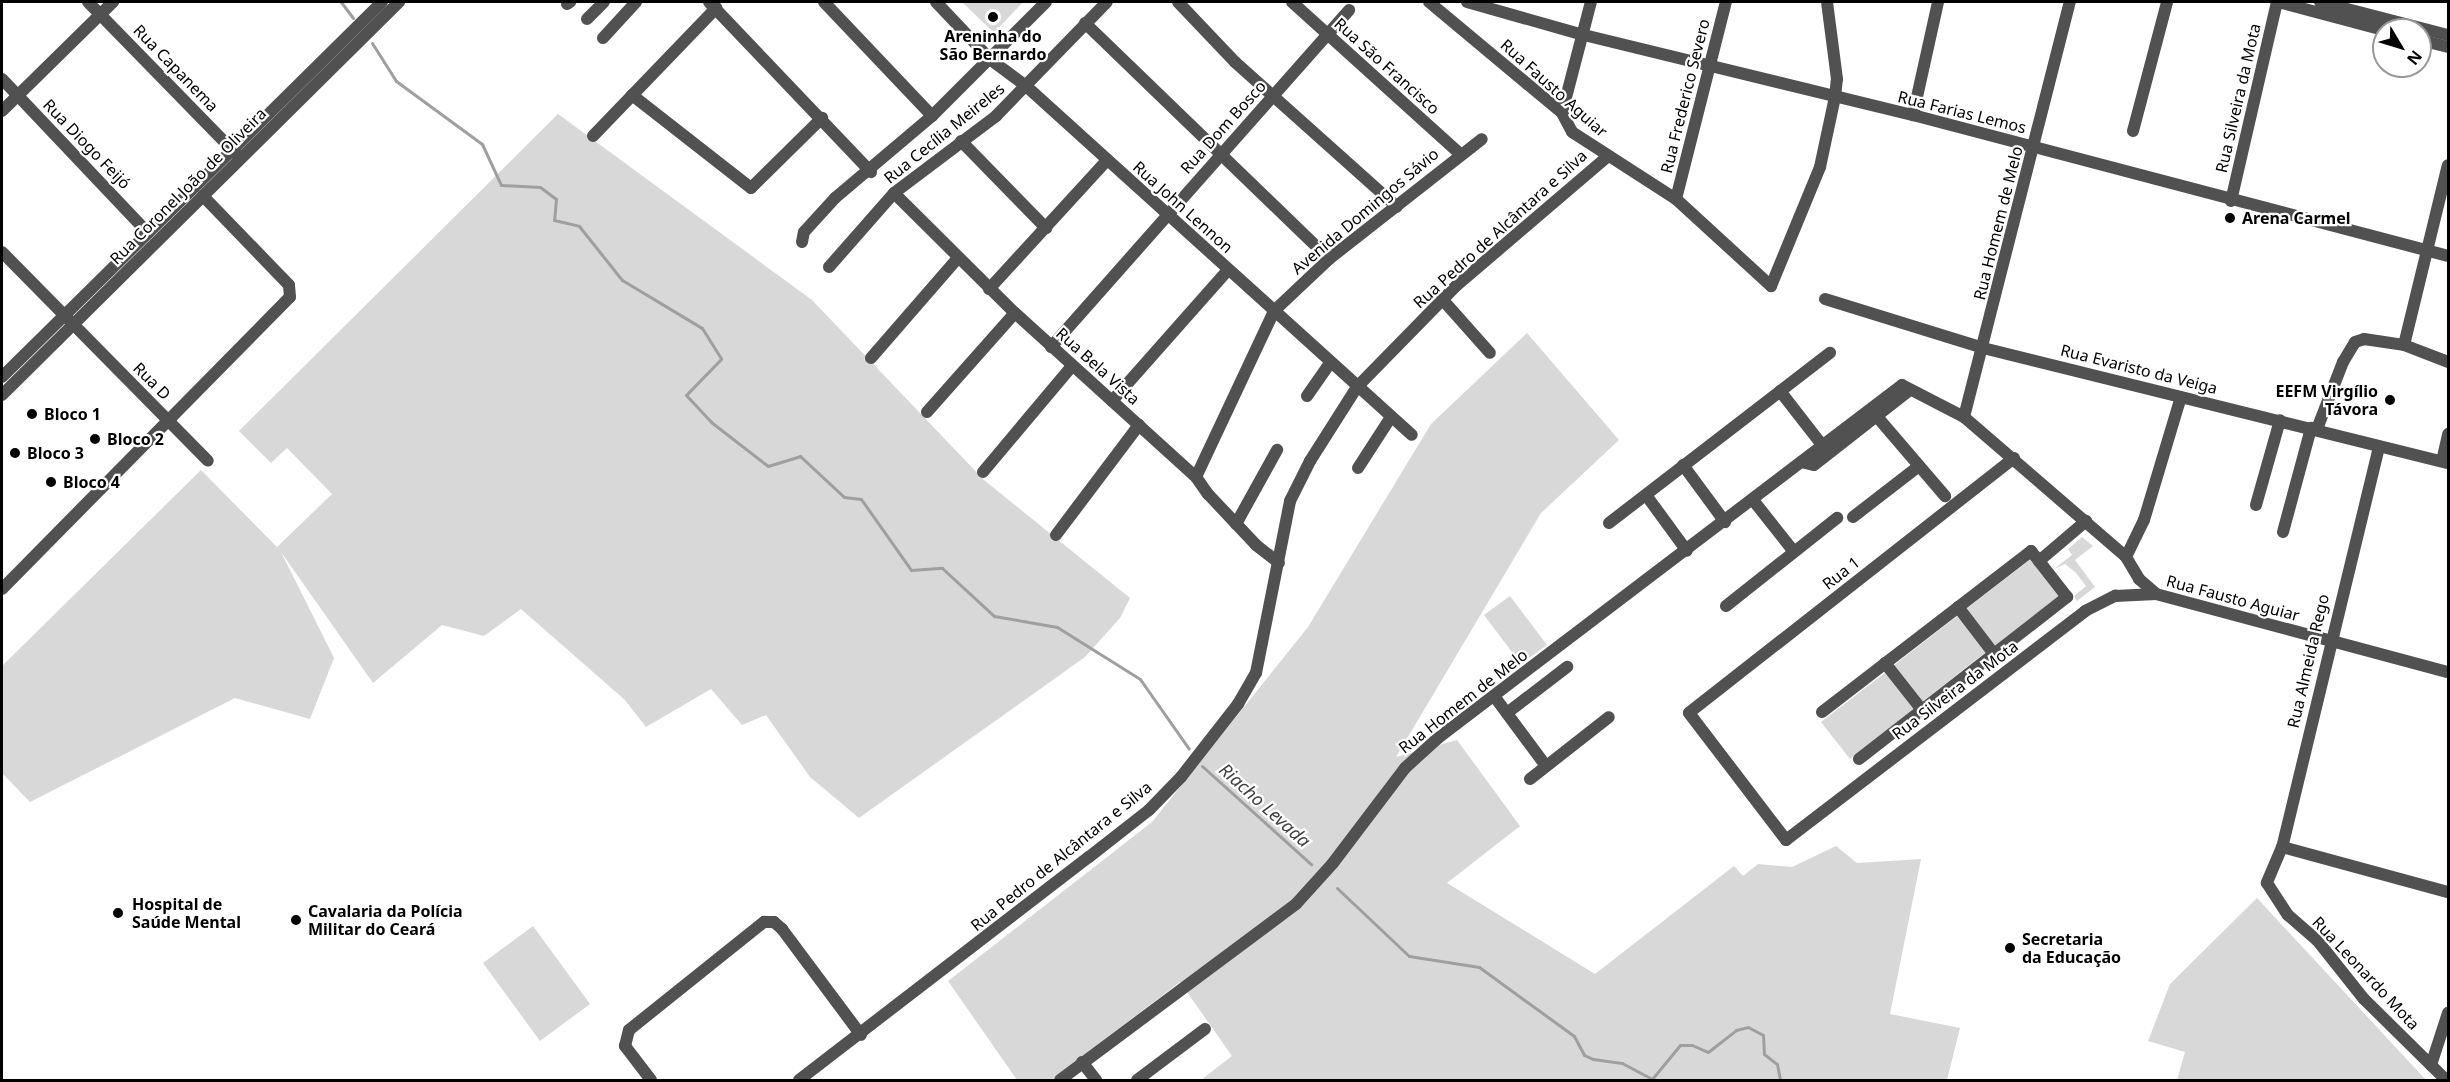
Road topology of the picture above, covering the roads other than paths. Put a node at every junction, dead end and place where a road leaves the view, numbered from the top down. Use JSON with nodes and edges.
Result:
{"nodes":[{"id":1,"x":88,"y":2,"type":"edge"},
{"id":2,"x":113,"y":2,"type":"edge"},
{"id":3,"x":382,"y":2,"type":"edge"},
{"id":4,"x":399,"y":2,"type":"edge"},
{"id":5,"x":604,"y":2,"type":"edge"},
{"id":6,"x":636,"y":2,"type":"edge"},
{"id":7,"x":824,"y":2,"type":"edge"},
{"id":8,"x":936,"y":2,"type":"edge"},
{"id":9,"x":1046,"y":2,"type":"edge"},
{"id":10,"x":1107,"y":2,"type":"edge"},
{"id":11,"x":1178,"y":2,"type":"edge"},
{"id":12,"x":1292,"y":2,"type":"edge"},
{"id":13,"x":1429,"y":2,"type":"edge"},
{"id":14,"x":1467,"y":2,"type":"edge"},
{"id":15,"x":1592,"y":2,"type":"edge"},
{"id":16,"x":1726,"y":2,"type":"edge"},
{"id":17,"x":1827,"y":2,"type":"edge"},
{"id":18,"x":1938,"y":2,"type":"edge"},
{"id":19,"x":2070,"y":2,"type":"edge"},
{"id":20,"x":2167,"y":2,"type":"edge"},
{"id":21,"x":2277,"y":2,"type":"edge"},
{"id":22,"x":2320,"y":2,"type":"edge"},
{"id":23,"x":712,"y":5,"type":"edge"},
{"id":24,"x":1349,"y":10,"type":"dead end"},
{"id":25,"x":100,"y":14,"type":"junction"},
{"id":26,"x":587,"y":19,"type":"dead end"},
{"id":27,"x":2372,"y":21,"type":"joint"},
{"id":28,"x":1085,"y":23,"type":"junction"},
{"id":29,"x":2432,"y":32,"type":"edge"},
{"id":30,"x":1326,"y":34,"type":"junction"},
{"id":31,"x":1584,"y":35,"type":"junction"},
{"id":32,"x":2448,"y":35,"type":"edge"},
{"id":33,"x":603,"y":38,"type":"dead end"},
{"id":34,"x":2432,"y":43,"type":"edge"},
{"id":35,"x":2448,"y":47,"type":"edge"},
{"id":36,"x":991,"y":60,"type":"junction"},
{"id":37,"x":1710,"y":67,"type":"junction"},
{"id":38,"x":2,"y":79,"type":"edge"},
{"id":39,"x":1026,"y":86,"type":"junction"},
{"id":40,"x":18,"y":95,"type":"junction"},
{"id":41,"x":632,"y":95,"type":"junction"},
{"id":42,"x":1272,"y":97,"type":"junction"},
{"id":43,"x":1835,"y":98,"type":"junction"},
{"id":44,"x":2,"y":111,"type":"edge"},
{"id":45,"x":1562,"y":113,"type":"junction"},
{"id":46,"x":1913,"y":115,"type":"junction"},
{"id":47,"x":932,"y":116,"type":"junction"},
{"id":48,"x":822,"y":118,"type":"junction"},
{"id":49,"x":2133,"y":131,"type":"dead end"},
{"id":50,"x":593,"y":136,"type":"dead end"},
{"id":51,"x":1482,"y":139,"type":"dead end"},
{"id":52,"x":961,"y":141,"type":"junction"},
{"id":53,"x":2034,"y":147,"type":"junction"},
{"id":54,"x":236,"y":154,"type":"junction"},
{"id":55,"x":1460,"y":154,"type":"junction"},
{"id":56,"x":1219,"y":157,"type":"junction"},
{"id":57,"x":1607,"y":157,"type":"junction"},
{"id":58,"x":1107,"y":160,"type":"junction"},
{"id":59,"x":2448,"y":165,"type":"edge"},
{"id":60,"x":871,"y":172,"type":"junction"},
{"id":61,"x":894,"y":193,"type":"junction"},
{"id":62,"x":203,"y":195,"type":"junction"},
{"id":63,"x":1676,"y":199,"type":"junction"},
{"id":64,"x":2231,"y":201,"type":"junction"},
{"id":65,"x":1397,"y":207,"type":"junction"},
{"id":66,"x":1166,"y":216,"type":"junction"},
{"id":67,"x":1046,"y":228,"type":"junction"},
{"id":68,"x":148,"y":233,"type":"junction"},
{"id":69,"x":802,"y":242,"type":"dead end"},
{"id":70,"x":2427,"y":251,"type":"junction"},
{"id":71,"x":2,"y":252,"type":"edge"},
{"id":72,"x":2448,"y":256,"type":"edge"},
{"id":73,"x":958,"y":258,"type":"junction"},
{"id":74,"x":1329,"y":259,"type":"junction"},
{"id":75,"x":830,"y":267,"type":"dead end"},
{"id":76,"x":1228,"y":270,"type":"junction"},
{"id":77,"x":989,"y":289,"type":"junction"},
{"id":78,"x":1442,"y":299,"type":"junction"},
{"id":79,"x":1825,"y":300,"type":"dead end"},
{"id":80,"x":1274,"y":311,"type":"junction"},
{"id":81,"x":1015,"y":314,"type":"junction"},
{"id":82,"x":69,"y":320,"type":"junction"},
{"id":83,"x":2404,"y":345,"type":"junction"},
{"id":84,"x":1051,"y":347,"type":"junction"},
{"id":85,"x":1983,"y":348,"type":"junction"},
{"id":86,"x":1490,"y":353,"type":"dead end"},
{"id":87,"x":1830,"y":353,"type":"dead end"},
{"id":88,"x":871,"y":358,"type":"dead end"},
{"id":89,"x":2448,"y":362,"type":"edge"},
{"id":90,"x":1330,"y":363,"type":"junction"},
{"id":91,"x":1072,"y":366,"type":"junction"},
{"id":92,"x":2,"y":377,"type":"edge"},
{"id":93,"x":1357,"y":387,"type":"junction"},
{"id":94,"x":1906,"y":387,"type":"joint"},
{"id":95,"x":1780,"y":391,"type":"junction"},
{"id":96,"x":2,"y":395,"type":"edge"},
{"id":97,"x":1307,"y":396,"type":"dead end"},
{"id":98,"x":2181,"y":397,"type":"junction"},
{"id":99,"x":1113,"y":401,"type":"junction"},
{"id":100,"x":927,"y":412,"type":"dead end"},
{"id":101,"x":1874,"y":412,"type":"junction"},
{"id":102,"x":1391,"y":417,"type":"junction"},
{"id":103,"x":1964,"y":417,"type":"junction"},
{"id":104,"x":2280,"y":420,"type":"junction"},
{"id":105,"x":168,"y":421,"type":"junction"},
{"id":106,"x":1139,"y":425,"type":"junction"},
{"id":107,"x":2314,"y":429,"type":"junction"},
{"id":108,"x":2448,"y":434,"type":"edge"},
{"id":109,"x":1412,"y":435,"type":"dead end"},
{"id":110,"x":1822,"y":445,"type":"junction"},
{"id":111,"x":2379,"y":447,"type":"junction"},
{"id":112,"x":1276,"y":450,"type":"dead end"},
{"id":113,"x":2014,"y":458,"type":"junction"},
{"id":114,"x":208,"y":461,"type":"dead end"},
{"id":115,"x":1801,"y":462,"type":"junction"},
{"id":116,"x":2445,"y":462,"type":"edge"},
{"id":117,"x":1683,"y":465,"type":"junction"},
{"id":118,"x":1920,"y":466,"type":"junction"},
{"id":119,"x":1358,"y":468,"type":"dead end"},
{"id":120,"x":982,"y":472,"type":"dead end"},
{"id":121,"x":1197,"y":477,"type":"junction"},
{"id":122,"x":1646,"y":495,"type":"junction"},
{"id":123,"x":1945,"y":496,"type":"dead end"},
{"id":124,"x":1753,"y":500,"type":"junction"},
{"id":125,"x":2256,"y":505,"type":"dead end"},
{"id":126,"x":1853,"y":517,"type":"dead end"},
{"id":127,"x":1837,"y":518,"type":"dead end"},
{"id":128,"x":2086,"y":521,"type":"junction"},
{"id":129,"x":1725,"y":522,"type":"junction"},
{"id":130,"x":1609,"y":523,"type":"dead end"},
{"id":131,"x":1236,"y":524,"type":"junction"},
{"id":132,"x":2283,"y":532,"type":"dead end"},
{"id":133,"x":1056,"y":535,"type":"dead end"},
{"id":134,"x":1687,"y":551,"type":"junction"},
{"id":135,"x":1794,"y":552,"type":"junction"},
{"id":136,"x":2126,"y":557,"type":"junction"},
{"id":137,"x":2039,"y":561,"type":"junction"},
{"id":138,"x":1279,"y":563,"type":"junction"},
{"id":139,"x":2,"y":590,"type":"edge"},
{"id":140,"x":2156,"y":594,"type":"junction"},
{"id":141,"x":1726,"y":606,"type":"dead end"},
{"id":142,"x":1958,"y":607,"type":"junction"},
{"id":143,"x":2329,"y":641,"type":"junction"},
{"id":144,"x":1994,"y":654,"type":"junction"},
{"id":145,"x":1885,"y":663,"type":"junction"},
{"id":146,"x":1567,"y":667,"type":"dead end"},
{"id":147,"x":2448,"y":672,"type":"edge"},
{"id":148,"x":1494,"y":696,"type":"junction"},
{"id":149,"x":1922,"y":710,"type":"junction"},
{"id":150,"x":1822,"y":711,"type":"dead end"},
{"id":151,"x":1507,"y":713,"type":"junction"},
{"id":152,"x":1609,"y":717,"type":"dead end"},
{"id":153,"x":1858,"y":759,"type":"dead end"},
{"id":154,"x":1546,"y":766,"type":"junction"},
{"id":155,"x":1530,"y":779,"type":"dead end"},
{"id":156,"x":1786,"y":840,"type":"joint"},
{"id":157,"x":2282,"y":847,"type":"junction"},
{"id":158,"x":2267,"y":883,"type":"joint"},
{"id":159,"x":2448,"y":892,"type":"edge"},
{"id":160,"x":2448,"y":1013,"type":"edge"},
{"id":161,"x":1205,"y":1029,"type":"dead end"},
{"id":162,"x":861,"y":1035,"type":"junction"},
{"id":163,"x":1082,"y":1062,"type":"junction"},
{"id":164,"x":2431,"y":1065,"type":"junction"},
{"id":165,"x":651,"y":1080,"type":"edge"},
{"id":166,"x":799,"y":1080,"type":"edge"},
{"id":167,"x":1060,"y":1080,"type":"edge"},
{"id":168,"x":1096,"y":1080,"type":"edge"},
{"id":169,"x":1137,"y":1080,"type":"edge"},
{"id":170,"x":2446,"y":1080,"type":"edge"}],
"edges":[{"from":1,"to":25,"type":"street","name":"Rua Capanema"},
{"from":2,"to":25,"type":"street"},
{"from":3,"to":54,"type":"street","name":"Rua Coronel João de Oliveira"},
{"from":4,"to":54,"type":"street","name":"Rua Coronel João de Oliveira"},
{"from":5,"to":26,"type":"street"},
{"from":6,"to":33,"type":"street"},
{"from":7,"to":47,"type":"street"},
{"from":8,"to":36,"type":"street","name":"Rua John Lennon"},
{"from":9,"to":36,"type":"street","name":"Rua Cecília Meireles"},
{"from":10,"to":28,"type":"street","name":"Rua Cecília Meireles"},
{"from":11,"to":42,"type":"street"},
{"from":12,"to":30,"type":"street","name":"Rua São Francisco"},
{"from":13,"to":45,"type":"street","name":"Rua Fausto Aguiar"},
{"from":14,"to":31,"type":"street","name":"Rua Farias Lemos"},
{"from":15,"to":31,"type":"street"},
{"from":16,"to":37,"type":"street","name":"Rua Frederico Severo"},
{"from":17,"to":43,"type":"street"},
{"from":18,"to":46,"type":"street"},
{"from":19,"to":53,"type":"street","name":"Rua Homem de Melo"},
{"from":20,"to":49,"type":"street"},
{"from":21,"to":27,"type":"street"},
{"from":21,"to":64,"type":"street","name":"Rua Silveira da Mota"},
{"from":22,"to":27,"type":"street"},
{"from":23,"to":41,"type":"street"},
{"from":23,"to":48,"type":"street"},
{"from":24,"to":30,"type":"street","name":"Rua Dom Bosco"},
{"from":25,"to":40,"type":"street"},
{"from":25,"to":54,"type":"street","name":"Rua Capanema"},
{"from":28,"to":39,"type":"street","name":"Rua Cecília Meireles"},
{"from":28,"to":56,"type":"street"},
{"from":29,"to":32,"type":"street"},
{"from":30,"to":42,"type":"street","name":"Rua Dom Bosco"},
{"from":30,"to":55,"type":"street","name":"Rua São Francisco"},
{"from":31,"to":37,"type":"street","name":"Rua Farias Lemos"},
{"from":31,"to":45,"type":"street"},
{"from":34,"to":35,"type":"street"},
{"from":36,"to":39,"type":"street","name":"Rua John Lennon"},
{"from":36,"to":47,"type":"street","name":"Rua Cecília Meireles"},
{"from":37,"to":43,"type":"street","name":"Rua Farias Lemos"},
{"from":37,"to":63,"type":"street","name":"Rua Frederico Severo"},
{"from":38,"to":40,"type":"street","name":"Rua Diogo Feijó"},
{"from":39,"to":52,"type":"street","name":"Rua Cecília Meireles"},
{"from":39,"to":58,"type":"street","name":"Rua John Lennon"},
{"from":40,"to":44,"type":"street"},
{"from":40,"to":68,"type":"street","name":"Rua Diogo Feijó"},
{"from":41,"to":48,"type":"street"},
{"from":41,"to":50,"type":"street"},
{"from":42,"to":56,"type":"street","name":"Rua Dom Bosco"},
{"from":42,"to":65,"type":"street"},
{"from":43,"to":46,"type":"street","name":"Rua Farias Lemos"},
{"from":43,"to":63,"type":"street","name":"Rua Fausto Aguiar"},
{"from":45,"to":57,"type":"street","name":"Rua Fausto Aguiar"},
{"from":46,"to":53,"type":"street","name":"Rua Farias Lemos"},
{"from":47,"to":60,"type":"street","name":"Rua Cecília Meireles"},
{"from":48,"to":60,"type":"street"},
{"from":51,"to":55,"type":"street","name":"Avenida Domingos Sávio"},
{"from":52,"to":61,"type":"street","name":"Rua Cecília Meireles"},
{"from":52,"to":67,"type":"street"},
{"from":53,"to":64,"type":"street","name":"Rua Farias Lemos"},
{"from":53,"to":85,"type":"street","name":"Rua Homem de Melo"},
{"from":54,"to":62,"type":"street","name":"Rua Coronel João de Oliveira"},
{"from":54,"to":68,"type":"street","name":"Rua Coronel João de Oliveira"},
{"from":55,"to":65,"type":"street","name":"Avenida Domingos Sávio"},
{"from":56,"to":66,"type":"street","name":"Rua Dom Bosco"},
{"from":56,"to":74,"type":"street"},
{"from":57,"to":63,"type":"street","name":"Rua Fausto Aguiar"},
{"from":57,"to":78,"type":"street","name":"Rua Pedro de Alcântara e Silva"},
{"from":58,"to":66,"type":"street","name":"Rua John Lennon"},
{"from":58,"to":67,"type":"street"},
{"from":59,"to":70,"type":"street"},
{"from":60,"to":69,"type":"street","name":"Rua Cecília Meireles"},
{"from":61,"to":73,"type":"street","name":"Rua Bela Vista"},
{"from":61,"to":75,"type":"street","name":"Rua Cecília Meireles"},
{"from":62,"to":82,"type":"street","name":"Rua Coronel João de Oliveira"},
{"from":62,"to":105,"type":"street"},
{"from":64,"to":70,"type":"street","name":"Rua Farias Lemos"},
{"from":65,"to":74,"type":"street","name":"Avenida Domingos Sávio"},
{"from":66,"to":76,"type":"street","name":"Rua John Lennon"},
{"from":66,"to":84,"type":"street","name":"Rua Dom Bosco"},
{"from":67,"to":77,"type":"street"},
{"from":68,"to":82,"type":"street","name":"Rua Coronel João de Oliveira"},
{"from":70,"to":72,"type":"street","name":"Rua Farias Lemos"},
{"from":70,"to":83,"type":"street"},
{"from":71,"to":82,"type":"street","name":"Rua D"},
{"from":73,"to":77,"type":"street","name":"Rua Bela Vista"},
{"from":73,"to":88,"type":"street"},
{"from":74,"to":80,"type":"street","name":"Avenida Domingos Sávio"},
{"from":76,"to":80,"type":"street","name":"Rua John Lennon"},
{"from":76,"to":99,"type":"street"},
{"from":77,"to":81,"type":"street","name":"Rua Bela Vista"},
{"from":78,"to":86,"type":"street"},
{"from":78,"to":93,"type":"street","name":"Rua Pedro de Alcântara e Silva"},
{"from":79,"to":85,"type":"street","name":"Rua Evaristo da Veiga"},
{"from":80,"to":90,"type":"street","name":"Rua John Lennon"},
{"from":80,"to":121,"type":"street","name":"Avenida Domingos Sávio"},
{"from":81,"to":84,"type":"street","name":"Rua Bela Vista"},
{"from":81,"to":100,"type":"street"},
{"from":82,"to":92,"type":"street","name":"Rua Coronel João de Oliveira"},
{"from":82,"to":96,"type":"street","name":"Rua Coronel João de Oliveira"},
{"from":82,"to":105,"type":"street","name":"Rua D"},
{"from":83,"to":89,"type":"street"},
{"from":83,"to":107,"type":"street"},
{"from":84,"to":91,"type":"street","name":"Rua Bela Vista"},
{"from":85,"to":98,"type":"street","name":"Rua Evaristo da Veiga"},
{"from":85,"to":103,"type":"street","name":"Rua Homem de Melo"},
{"from":87,"to":95,"type":"street"},
{"from":90,"to":93,"type":"street","name":"Rua John Lennon"},
{"from":90,"to":97,"type":"street"},
{"from":91,"to":99,"type":"street","name":"Rua Bela Vista"},
{"from":91,"to":120,"type":"street"},
{"from":93,"to":102,"type":"street","name":"Rua John Lennon"},
{"from":93,"to":138,"type":"street","name":"Rua Pedro de Alcântara e Silva"},
{"from":94,"to":101,"type":"street","name":"Rua Homem de Melo"},
{"from":94,"to":103,"type":"street","name":"Rua Fausto Aguiar"},
{"from":95,"to":110,"type":"street"},
{"from":95,"to":117,"type":"street"},
{"from":98,"to":104,"type":"street","name":"Rua Evaristo da Veiga"},
{"from":98,"to":136,"type":"street"},
{"from":99,"to":106,"type":"street","name":"Rua Bela Vista"},
{"from":101,"to":110,"type":"street","name":"Rua Homem de Melo"},
{"from":101,"to":115,"type":"street","name":"Rua Homem de Melo"},
{"from":101,"to":118,"type":"street"},
{"from":102,"to":109,"type":"street","name":"Rua John Lennon"},
{"from":102,"to":119,"type":"street"},
{"from":103,"to":113,"type":"street","name":"Rua Fausto Aguiar"},
{"from":104,"to":107,"type":"street","name":"Rua Evaristo da Veiga"},
{"from":104,"to":125,"type":"street"},
{"from":105,"to":114,"type":"street","name":"Rua D"},
{"from":105,"to":139,"type":"street"},
{"from":106,"to":121,"type":"street","name":"Rua Bela Vista"},
{"from":106,"to":133,"type":"street"},
{"from":107,"to":111,"type":"street","name":"Rua Evaristo da Veiga"},
{"from":107,"to":132,"type":"street"},
{"from":108,"to":116,"type":"street"},
{"from":110,"to":115,"type":"street","name":"Rua Homem de Melo"},
{"from":111,"to":116,"type":"street","name":"Rua Evaristo da Veiga"},
{"from":111,"to":143,"type":"street","name":"Rua Almeida Rego"},
{"from":112,"to":131,"type":"street"},
{"from":113,"to":128,"type":"street","name":"Rua Fausto Aguiar"},
{"from":113,"to":156,"type":"street","name":"Rua 1"},
{"from":115,"to":124,"type":"street","name":"Rua Homem de Melo"},
{"from":117,"to":122,"type":"street"},
{"from":117,"to":129,"type":"street"},
{"from":118,"to":123,"type":"street"},
{"from":118,"to":126,"type":"street"},
{"from":121,"to":131,"type":"street","name":"Rua Bela Vista"},
{"from":122,"to":130,"type":"street"},
{"from":122,"to":134,"type":"street"},
{"from":124,"to":129,"type":"street","name":"Rua Homem de Melo"},
{"from":124,"to":135,"type":"street"},
{"from":127,"to":135,"type":"street"},
{"from":128,"to":136,"type":"street","name":"Rua Fausto Aguiar"},
{"from":128,"to":137,"type":"street"},
{"from":129,"to":134,"type":"street","name":"Rua Homem de Melo"},
{"from":131,"to":138,"type":"street","name":"Rua Bela Vista"},
{"from":134,"to":148,"type":"street","name":"Rua Homem de Melo"},
{"from":135,"to":141,"type":"street"},
{"from":136,"to":140,"type":"street","name":"Rua Fausto Aguiar"},
{"from":137,"to":142,"type":"street"},
{"from":137,"to":144,"type":"street"},
{"from":138,"to":162,"type":"street","name":"Rua Pedro de Alcântara e Silva"},
{"from":140,"to":143,"type":"street","name":"Rua Fausto Aguiar"},
{"from":140,"to":156,"type":"street","name":"Rua Silveira da Mota"},
{"from":142,"to":144,"type":"street"},
{"from":142,"to":145,"type":"street"},
{"from":143,"to":147,"type":"street","name":"Rua Fausto Aguiar"},
{"from":143,"to":157,"type":"street","name":"Rua Almeida Rego"},
{"from":144,"to":149,"type":"street"},
{"from":145,"to":149,"type":"street"},
{"from":145,"to":150,"type":"street"},
{"from":146,"to":151,"type":"street"},
{"from":148,"to":151,"type":"street"},
{"from":148,"to":163,"type":"street","name":"Rua Homem de Melo"},
{"from":149,"to":153,"type":"street"},
{"from":151,"to":154,"type":"street"},
{"from":152,"to":154,"type":"street"},
{"from":154,"to":155,"type":"street"},
{"from":157,"to":158,"type":"street","name":"Rua Almeida Rego"},
{"from":157,"to":159,"type":"street"},
{"from":158,"to":164,"type":"street","name":"Rua Leonardo Mota"},
{"from":160,"to":164,"type":"street"},
{"from":161,"to":169,"type":"street"},
{"from":162,"to":165,"type":"street"},
{"from":162,"to":166,"type":"street","name":"Rua Pedro de Alcântara e Silva"},
{"from":163,"to":167,"type":"street","name":"Rua Homem de Melo"},
{"from":163,"to":168,"type":"street"},
{"from":164,"to":170,"type":"street","name":"Rua Leonardo Mota"}]}
